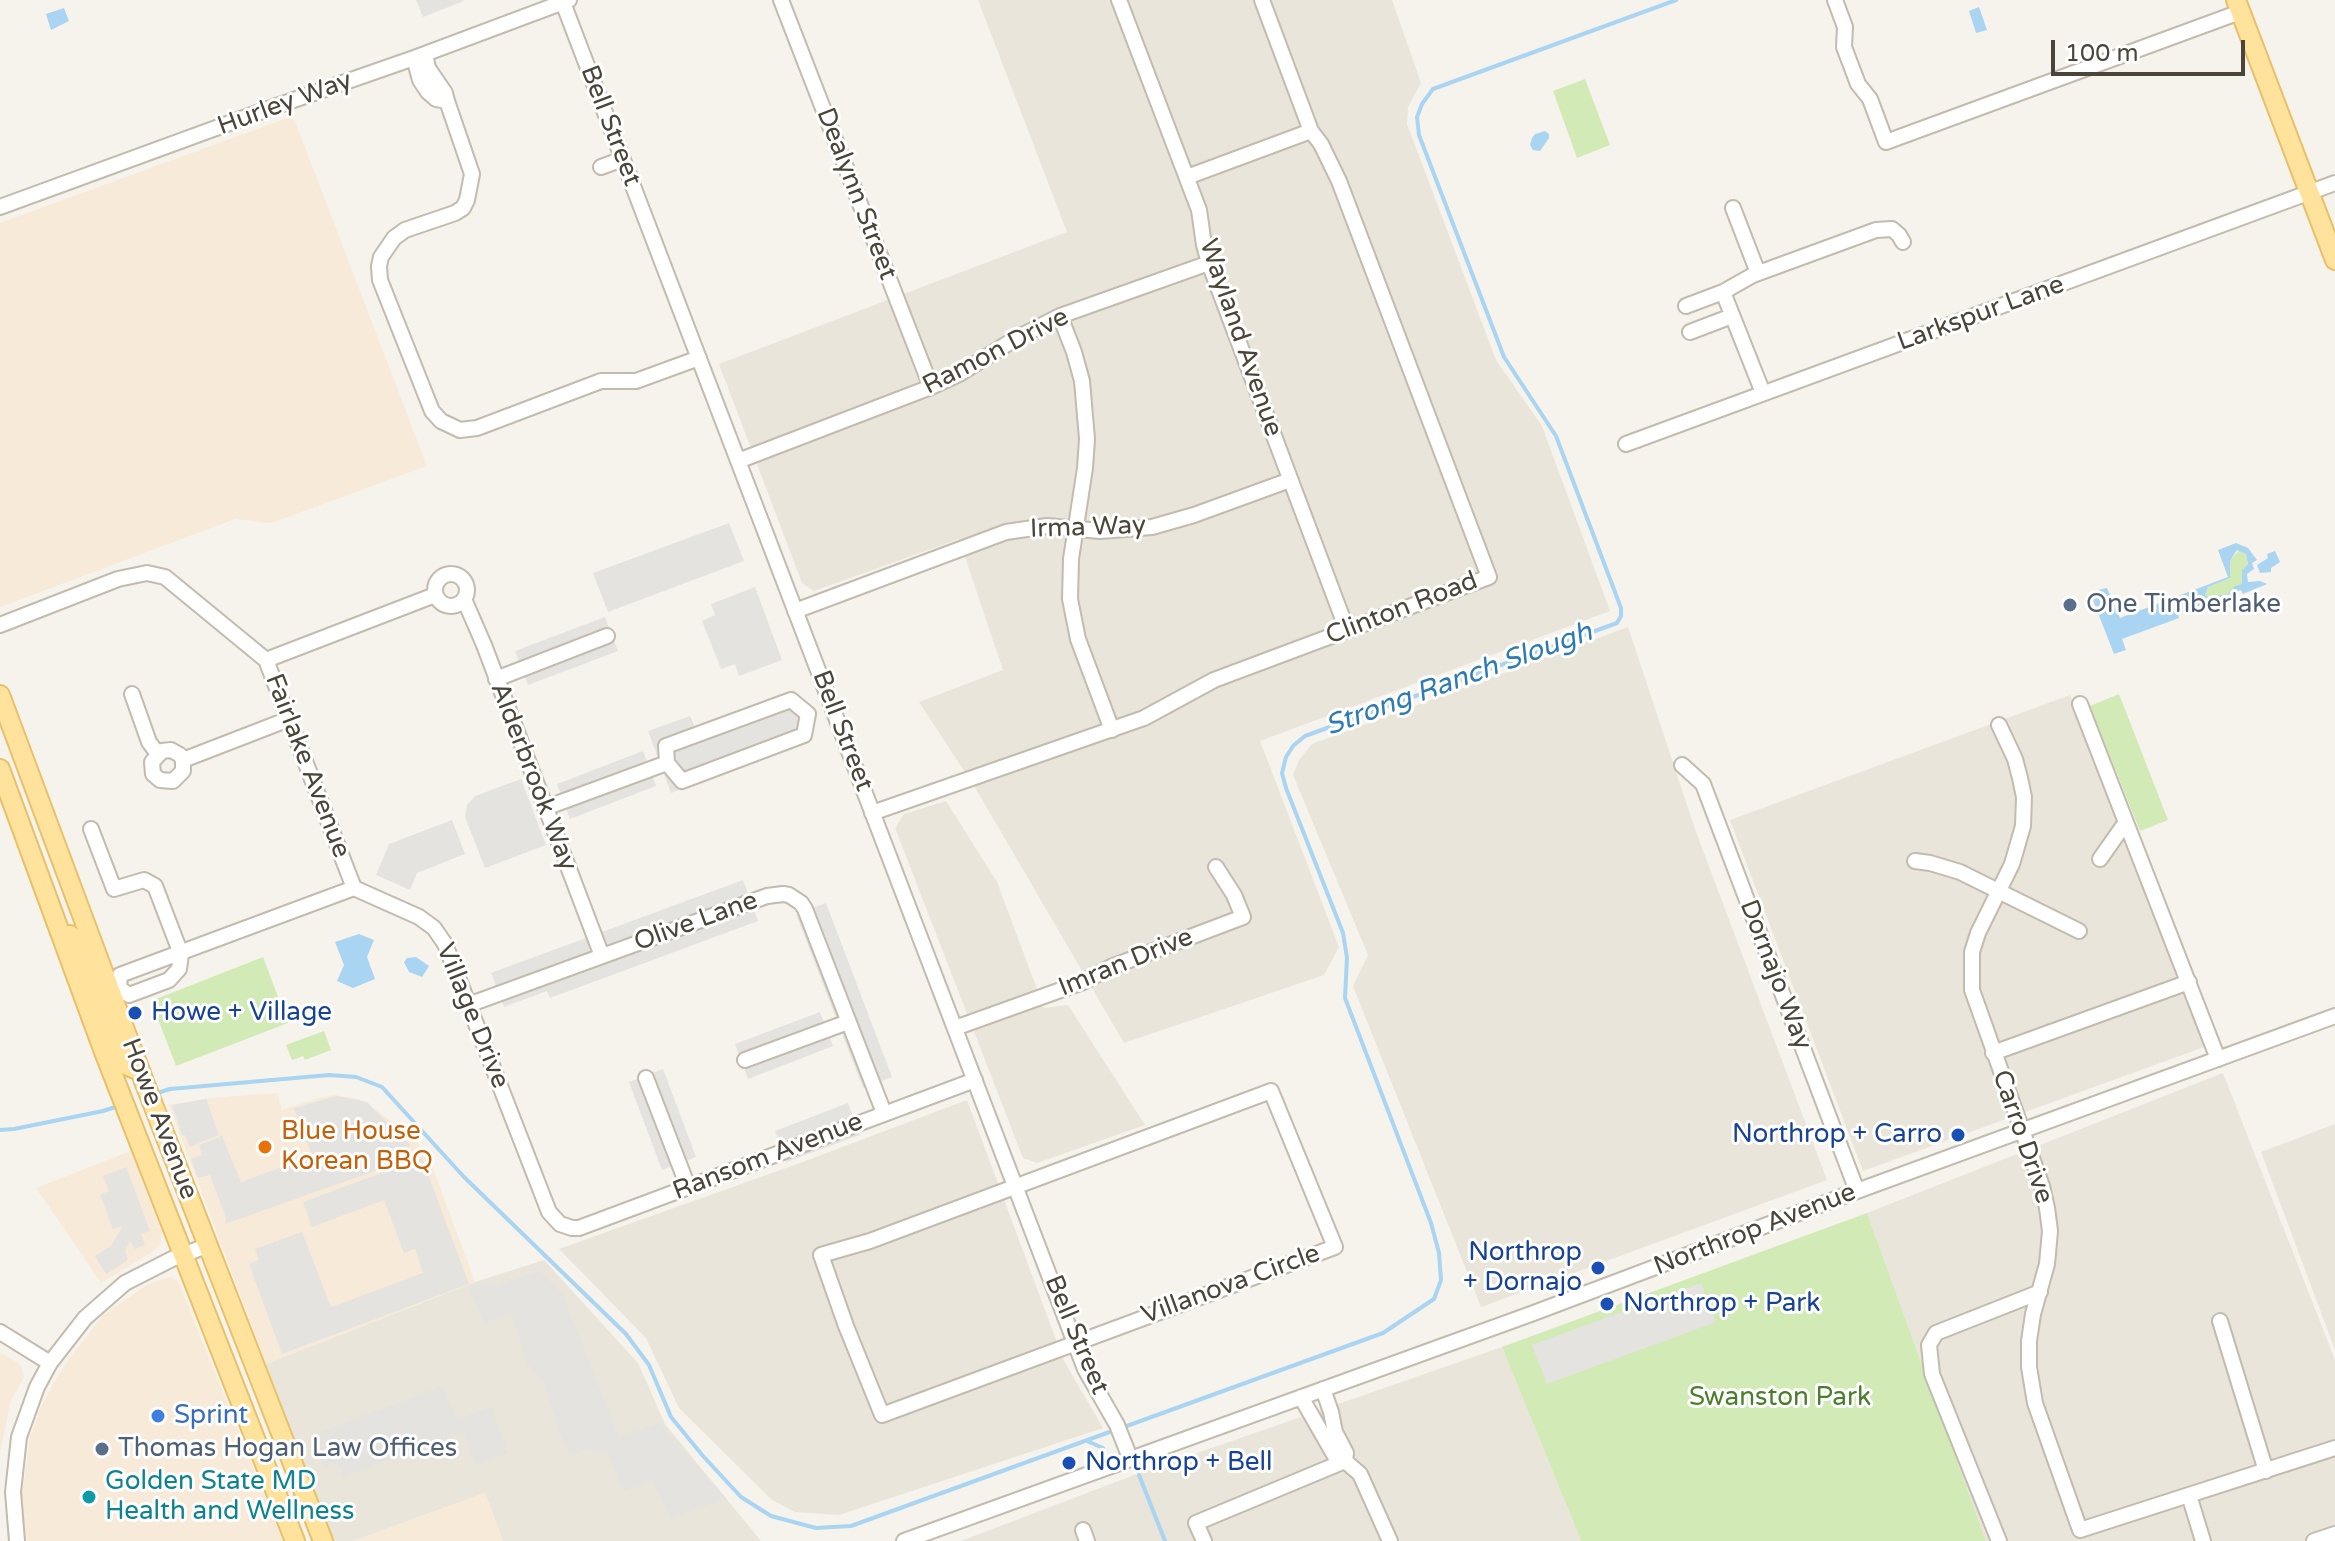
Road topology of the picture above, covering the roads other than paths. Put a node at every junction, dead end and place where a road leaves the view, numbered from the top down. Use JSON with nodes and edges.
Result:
{"nodes":[{"id":1,"x":781,"y":0,"type":"edge"},
{"id":2,"x":1119,"y":0,"type":"edge"},
{"id":3,"x":1262,"y":0,"type":"edge"},
{"id":4,"x":1835,"y":0,"type":"edge"},
{"id":5,"x":565,"y":1,"type":"edge"},
{"id":6,"x":2238,"y":6,"type":"edge"},
{"id":7,"x":420,"y":56,"type":"junction"},
{"id":8,"x":1311,"y":131,"type":"junction"},
{"id":9,"x":623,"y":159,"type":"junction"},
{"id":10,"x":601,"y":167,"type":"dead end"},
{"id":11,"x":1187,"y":177,"type":"junction"},
{"id":12,"x":2335,"y":183,"type":"edge"},
{"id":13,"x":2309,"y":194,"type":"junction"},
{"id":14,"x":0,"y":207,"type":"edge"},
{"id":15,"x":1733,"y":208,"type":"dead end"},
{"id":16,"x":1903,"y":242,"type":"dead end"},
{"id":17,"x":2335,"y":260,"type":"edge"},
{"id":18,"x":1209,"y":263,"type":"junction"},
{"id":19,"x":1758,"y":273,"type":"junction"},
{"id":20,"x":1723,"y":292,"type":"junction"},
{"id":21,"x":1686,"y":306,"type":"dead end"},
{"id":22,"x":1060,"y":316,"type":"junction"},
{"id":23,"x":1732,"y":316,"type":"junction"},
{"id":24,"x":1690,"y":332,"type":"dead end"},
{"id":25,"x":699,"y":358,"type":"junction"},
{"id":26,"x":931,"y":387,"type":"junction"},
{"id":27,"x":1763,"y":393,"type":"junction"},
{"id":28,"x":1626,"y":444,"type":"dead end"},
{"id":29,"x":738,"y":461,"type":"junction"},
{"id":30,"x":1290,"y":480,"type":"junction"},
{"id":31,"x":1075,"y":529,"type":"junction"},
{"id":32,"x":435,"y":595,"type":"junction"},
{"id":33,"x":464,"y":599,"type":"junction"},
{"id":34,"x":795,"y":611,"type":"junction"},
{"id":35,"x":0,"y":625,"type":"edge"},
{"id":36,"x":1347,"y":630,"type":"junction"},
{"id":37,"x":607,"y":636,"type":"dead end"},
{"id":38,"x":266,"y":660,"type":"junction"},
{"id":39,"x":496,"y":679,"type":"junction"},
{"id":40,"x":132,"y":694,"type":"dead end"},
{"id":41,"x":0,"y":695,"type":"edge"},
{"id":42,"x":2080,"y":704,"type":"dead end"},
{"id":43,"x":832,"y":705,"type":"junction"},
{"id":44,"x":808,"y":714,"type":"junction"},
{"id":45,"x":289,"y":719,"type":"junction"},
{"id":46,"x":1999,"y":725,"type":"dead end"},
{"id":47,"x":1112,"y":730,"type":"junction"},
{"id":48,"x":157,"y":753,"type":"junction"},
{"id":49,"x":183,"y":760,"type":"junction"},
{"id":50,"x":667,"y":763,"type":"junction"},
{"id":51,"x":1682,"y":765,"type":"dead end"},
{"id":52,"x":0,"y":769,"type":"edge"},
{"id":53,"x":545,"y":808,"type":"junction"},
{"id":54,"x":872,"y":813,"type":"junction"},
{"id":55,"x":2126,"y":822,"type":"junction"},
{"id":56,"x":91,"y":829,"type":"dead end"},
{"id":57,"x":2100,"y":859,"type":"dead end"},
{"id":58,"x":1915,"y":861,"type":"dead end"},
{"id":59,"x":1216,"y":867,"type":"dead end"},
{"id":60,"x":354,"y":888,"type":"junction"},
{"id":61,"x":1998,"y":892,"type":"junction"},
{"id":62,"x":59,"y":925,"type":"junction"},
{"id":63,"x":2079,"y":931,"type":"dead end"},
{"id":64,"x":181,"y":954,"type":"junction"},
{"id":65,"x":602,"y":956,"type":"junction"},
{"id":66,"x":2189,"y":982,"type":"junction"},
{"id":67,"x":115,"y":990,"type":"junction"},
{"id":68,"x":83,"y":994,"type":"junction"},
{"id":69,"x":468,"y":1005,"type":"junction"},
{"id":70,"x":2335,"y":1016,"type":"edge"},
{"id":71,"x":848,"y":1022,"type":"junction"},
{"id":72,"x":955,"y":1028,"type":"junction"},
{"id":73,"x":1993,"y":1053,"type":"junction"},
{"id":74,"x":2218,"y":1059,"type":"junction"},
{"id":75,"x":745,"y":1060,"type":"dead end"},
{"id":76,"x":143,"y":1078,"type":"junction"},
{"id":77,"x":646,"y":1078,"type":"dead end"},
{"id":78,"x":975,"y":1080,"type":"junction"},
{"id":79,"x":884,"y":1113,"type":"junction"},
{"id":80,"x":2021,"y":1131,"type":"junction"},
{"id":81,"x":1016,"y":1186,"type":"junction"},
{"id":82,"x":688,"y":1187,"type":"junction"},
{"id":83,"x":1857,"y":1191,"type":"junction"},
{"id":84,"x":560,"y":1224,"type":"joint"},
{"id":85,"x":209,"y":1245,"type":"junction"},
{"id":86,"x":183,"y":1254,"type":"junction"},
{"id":87,"x":2040,"y":1292,"type":"junction"},
{"id":88,"x":2220,"y":1321,"type":"dead end"},
{"id":89,"x":0,"y":1332,"type":"edge"},
{"id":90,"x":1075,"y":1343,"type":"junction"},
{"id":91,"x":50,"y":1363,"type":"junction"},
{"id":92,"x":1323,"y":1389,"type":"junction"},
{"id":93,"x":1301,"y":1397,"type":"junction"},
{"id":94,"x":1329,"y":1434,"type":"junction"},
{"id":95,"x":2335,"y":1448,"type":"edge"},
{"id":96,"x":1130,"y":1458,"type":"junction"},
{"id":97,"x":1345,"y":1461,"type":"junction"},
{"id":98,"x":2266,"y":1471,"type":"junction"},
{"id":99,"x":2189,"y":1495,"type":"junction"},
{"id":100,"x":2335,"y":1534,"type":"edge"},
{"id":101,"x":17,"y":1541,"type":"edge"},
{"id":102,"x":295,"y":1541,"type":"edge"},
{"id":103,"x":323,"y":1541,"type":"edge"},
{"id":104,"x":904,"y":1541,"type":"edge"},
{"id":105,"x":1204,"y":1541,"type":"edge"},
{"id":106,"x":1390,"y":1541,"type":"edge"},
{"id":107,"x":1999,"y":1541,"type":"edge"},
{"id":108,"x":2203,"y":1541,"type":"edge"},
{"id":109,"x":2314,"y":1541,"type":"edge"}],
"edges":[{"from":1,"to":26,"type":"street","name":"Dealynn Street"},
{"from":2,"to":11,"type":"street","name":"Wayland Avenue"},
{"from":3,"to":8,"type":"street","name":"Clinton Road"},
{"from":4,"to":6,"type":"street"},
{"from":5,"to":7,"type":"street","name":"Hurley Way"},
{"from":5,"to":9,"type":"street","name":"Bell Street"},
{"from":6,"to":13,"type":"main road"},
{"from":7,"to":14,"type":"street","name":"Hurley Way"},
{"from":7,"to":25,"type":"street"},
{"from":8,"to":11,"type":"street"},
{"from":8,"to":36,"type":"street","name":"Clinton Road"},
{"from":9,"to":10,"type":"street"},
{"from":9,"to":25,"type":"street","name":"Bell Street"},
{"from":11,"to":18,"type":"street","name":"Wayland Avenue"},
{"from":12,"to":13,"type":"street","name":"Larkspur Lane"},
{"from":13,"to":17,"type":"main road"},
{"from":13,"to":27,"type":"street","name":"Larkspur Lane"},
{"from":15,"to":19,"type":"street"},
{"from":16,"to":19,"type":"street"},
{"from":18,"to":22,"type":"street","name":"Ramon Drive"},
{"from":18,"to":30,"type":"street","name":"Wayland Avenue"},
{"from":19,"to":20,"type":"street"},
{"from":20,"to":21,"type":"street"},
{"from":20,"to":23,"type":"street"},
{"from":22,"to":26,"type":"street","name":"Ramon Drive"},
{"from":22,"to":31,"type":"street"},
{"from":23,"to":24,"type":"street"},
{"from":23,"to":27,"type":"street"},
{"from":25,"to":29,"type":"street","name":"Bell Street"},
{"from":26,"to":29,"type":"street","name":"Ramon Drive"},
{"from":27,"to":28,"type":"street","name":"Larkspur Lane"},
{"from":29,"to":34,"type":"street","name":"Bell Street"},
{"from":30,"to":31,"type":"street","name":"Irma Way"},
{"from":30,"to":36,"type":"street","name":"Wayland Avenue"},
{"from":31,"to":34,"type":"street","name":"Irma Way"},
{"from":31,"to":47,"type":"street"},
{"from":32,"to":33,"type":"street","name":"Alderbrook Way"},
{"from":32,"to":33,"type":"street","name":"Alderbrook Way"},
{"from":32,"to":38,"type":"street","name":"Alderbrook Way"},
{"from":33,"to":39,"type":"street","name":"Alderbrook Way"},
{"from":34,"to":43,"type":"street","name":"Bell Street"},
{"from":35,"to":38,"type":"street","name":"Fairlake Avenue"},
{"from":36,"to":47,"type":"street","name":"Clinton Road"},
{"from":37,"to":39,"type":"street"},
{"from":38,"to":45,"type":"street","name":"Fairlake Avenue"},
{"from":39,"to":53,"type":"street","name":"Alderbrook Way"},
{"from":40,"to":48,"type":"street"},
{"from":41,"to":67,"type":"main road","name":"Howe Avenue"},
{"from":42,"to":55,"type":"street"},
{"from":43,"to":44,"type":"street"},
{"from":43,"to":54,"type":"street","name":"Bell Street"},
{"from":44,"to":50,"type":"street"},
{"from":44,"to":50,"type":"street"},
{"from":45,"to":49,"type":"street"},
{"from":45,"to":60,"type":"street","name":"Fairlake Avenue"},
{"from":46,"to":61,"type":"street","name":"Carro Drive"},
{"from":47,"to":54,"type":"street","name":"Clinton Road"},
{"from":48,"to":49,"type":"street"},
{"from":48,"to":49,"type":"street"},
{"from":50,"to":53,"type":"street"},
{"from":51,"to":83,"type":"street","name":"Dornajo Way"},
{"from":52,"to":62,"type":"main road","name":"Howe Avenue"},
{"from":53,"to":65,"type":"street","name":"Alderbrook Way"},
{"from":54,"to":72,"type":"street","name":"Bell Street"},
{"from":55,"to":57,"type":"street"},
{"from":55,"to":66,"type":"street"},
{"from":56,"to":64,"type":"street"},
{"from":58,"to":61,"type":"street"},
{"from":59,"to":72,"type":"street","name":"Imran Drive"},
{"from":60,"to":64,"type":"street"},
{"from":60,"to":69,"type":"street","name":"Village Drive"},
{"from":61,"to":63,"type":"street"},
{"from":61,"to":73,"type":"street","name":"Carro Drive"},
{"from":62,"to":67,"type":"main road"},
{"from":62,"to":68,"type":"main road","name":"Howe Avenue"},
{"from":64,"to":67,"type":"street"},
{"from":64,"to":67,"type":"street"},
{"from":65,"to":69,"type":"street","name":"Olive Lane"},
{"from":65,"to":71,"type":"street","name":"Olive Lane"},
{"from":66,"to":73,"type":"street"},
{"from":66,"to":74,"type":"street"},
{"from":67,"to":76,"type":"main road","name":"Howe Avenue"},
{"from":68,"to":76,"type":"main road"},
{"from":68,"to":86,"type":"main road","name":"Howe Avenue"},
{"from":69,"to":84,"type":"street","name":"Village Drive"},
{"from":70,"to":74,"type":"street","name":"Northrop Avenue"},
{"from":71,"to":75,"type":"street"},
{"from":71,"to":79,"type":"street","name":"Olive Lane"},
{"from":72,"to":78,"type":"street","name":"Bell Street"},
{"from":73,"to":80,"type":"street","name":"Carro Drive"},
{"from":74,"to":80,"type":"street","name":"Northrop Avenue"},
{"from":76,"to":85,"type":"main road","name":"Howe Avenue"},
{"from":77,"to":82,"type":"street"},
{"from":78,"to":79,"type":"street","name":"Ransom Avenue"},
{"from":78,"to":81,"type":"street","name":"Bell Street"},
{"from":79,"to":82,"type":"street","name":"Ransom Avenue"},
{"from":80,"to":83,"type":"street","name":"Northrop Avenue"},
{"from":80,"to":87,"type":"street","name":"Carro Drive"},
{"from":81,"to":90,"type":"street","name":"Bell Street"},
{"from":81,"to":90,"type":"street"},
{"from":81,"to":90,"type":"street","name":"Villanova Circle"},
{"from":82,"to":84,"type":"street","name":"Ransom Avenue"},
{"from":83,"to":92,"type":"street","name":"Northrop Avenue"},
{"from":85,"to":86,"type":"street"},
{"from":85,"to":103,"type":"main road","name":"Howe Avenue"},
{"from":86,"to":91,"type":"street"},
{"from":86,"to":102,"type":"main road","name":"Howe Avenue"},
{"from":87,"to":99,"type":"street","name":"Carro Drive"},
{"from":87,"to":107,"type":"street"},
{"from":88,"to":98,"type":"street"},
{"from":89,"to":91,"type":"street"},
{"from":90,"to":96,"type":"street","name":"Bell Street"},
{"from":91,"to":101,"type":"street"},
{"from":92,"to":93,"type":"street","name":"Northrop Avenue"},
{"from":92,"to":94,"type":"street"},
{"from":93,"to":94,"type":"street"},
{"from":93,"to":96,"type":"street","name":"Northrop Avenue"},
{"from":94,"to":97,"type":"street"},
{"from":95,"to":98,"type":"street","name":"Carro Drive"},
{"from":96,"to":104,"type":"street","name":"Northrop Avenue"},
{"from":97,"to":105,"type":"street"},
{"from":97,"to":106,"type":"street"},
{"from":98,"to":99,"type":"street","name":"Carro Drive"},
{"from":99,"to":108,"type":"street"},
{"from":100,"to":109,"type":"street"}]}
